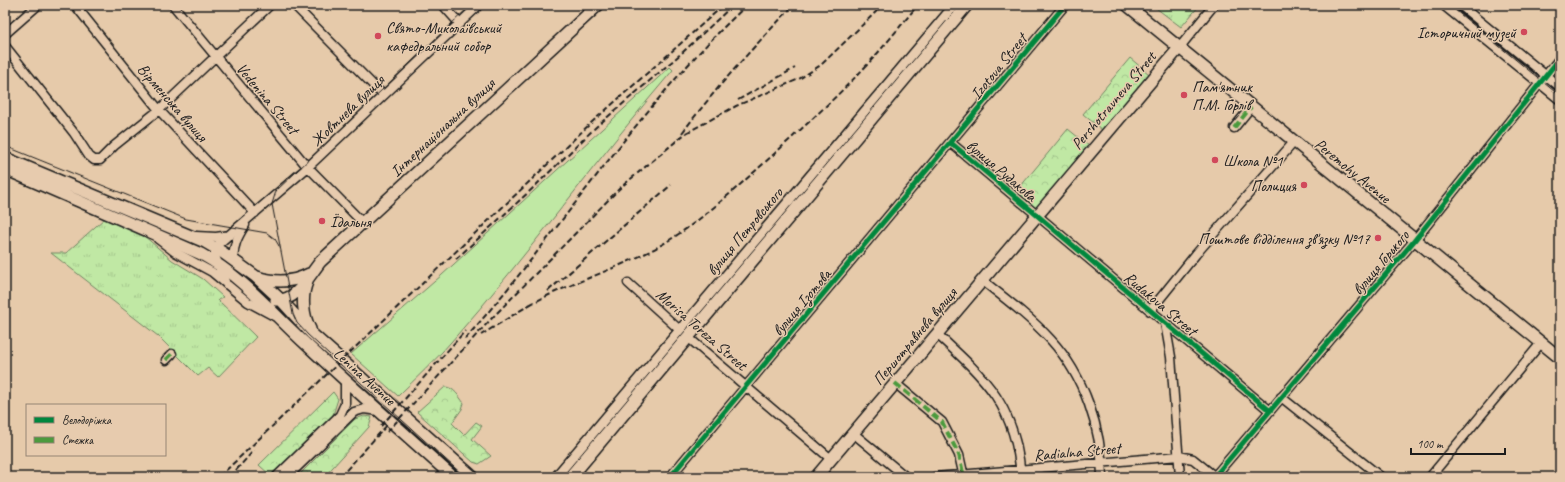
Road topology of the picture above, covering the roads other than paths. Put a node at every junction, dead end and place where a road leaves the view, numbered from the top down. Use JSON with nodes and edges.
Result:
{"nodes":[{"id":1,"x":38,"y":5,"type":"edge"},
{"id":2,"x":74,"y":5,"type":"edge"},
{"id":3,"x":173,"y":5,"type":"edge"},
{"id":4,"x":270,"y":5,"type":"edge"},
{"id":5,"x":294,"y":5,"type":"edge"},
{"id":6,"x":443,"y":5,"type":"edge"},
{"id":7,"x":479,"y":5,"type":"edge"},
{"id":8,"x":598,"y":5,"type":"edge"},
{"id":9,"x":956,"y":5,"type":"edge"},
{"id":10,"x":967,"y":5,"type":"edge"},
{"id":11,"x":1065,"y":5,"type":"edge"},
{"id":12,"x":1127,"y":5,"type":"edge"},
{"id":13,"x":1214,"y":5,"type":"edge"},
{"id":14,"x":1444,"y":5,"type":"edge"},
{"id":15,"x":1460,"y":5,"type":"edge"},
{"id":16,"x":460,"y":23,"type":"junction"},
{"id":17,"x":5,"y":34,"type":"edge"},
{"id":18,"x":5,"y":46,"type":"edge"},
{"id":19,"x":1179,"y":48,"type":"junction"},
{"id":20,"x":214,"y":56,"type":"junction"},
{"id":21,"x":1560,"y":58,"type":"edge"},
{"id":22,"x":1546,"y":76,"type":"junction"},
{"id":23,"x":1539,"y":83,"type":"junction"},
{"id":24,"x":1560,"y":87,"type":"edge"},
{"id":25,"x":383,"y":95,"type":"junction"},
{"id":26,"x":1560,"y":100,"type":"edge"},
{"id":27,"x":1251,"y":107,"type":"junction"},
{"id":28,"x":159,"y":110,"type":"junction"},
{"id":29,"x":1234,"y":128,"type":"dead end"},
{"id":30,"x":1294,"y":142,"type":"junction"},
{"id":31,"x":951,"y":143,"type":"junction"},
{"id":32,"x":5,"y":158,"type":"edge"},
{"id":33,"x":308,"y":167,"type":"junction"},
{"id":34,"x":5,"y":169,"type":"edge"},
{"id":35,"x":252,"y":216,"type":"junction"},
{"id":36,"x":1036,"y":216,"type":"junction"},
{"id":37,"x":362,"y":222,"type":"junction"},
{"id":38,"x":146,"y":230,"type":"junction"},
{"id":39,"x":233,"y":234,"type":"junction"},
{"id":40,"x":188,"y":235,"type":"junction"},
{"id":41,"x":1414,"y":241,"type":"junction"},
{"id":42,"x":215,"y":248,"type":"junction"},
{"id":43,"x":234,"y":260,"type":"junction"},
{"id":44,"x":219,"y":265,"type":"junction"},
{"id":45,"x":310,"y":274,"type":"junction"},
{"id":46,"x":255,"y":276,"type":"junction"},
{"id":47,"x":982,"y":280,"type":"junction"},
{"id":48,"x":294,"y":281,"type":"junction"},
{"id":49,"x":628,"y":283,"type":"dead end"},
{"id":50,"x":226,"y":284,"type":"junction"},
{"id":51,"x":258,"y":296,"type":"junction"},
{"id":52,"x":281,"y":300,"type":"junction"},
{"id":53,"x":1150,"y":311,"type":"junction"},
{"id":54,"x":284,"y":321,"type":"junction"},
{"id":55,"x":1165,"y":323,"type":"junction"},
{"id":56,"x":312,"y":334,"type":"junction"},
{"id":57,"x":684,"y":334,"type":"junction"},
{"id":58,"x":936,"y":334,"type":"junction"},
{"id":59,"x":1541,"y":342,"type":"junction"},
{"id":60,"x":1560,"y":358,"type":"edge"},
{"id":61,"x":345,"y":380,"type":"junction"},
{"id":62,"x":895,"y":383,"type":"junction"},
{"id":63,"x":747,"y":387,"type":"junction"},
{"id":64,"x":1281,"y":397,"type":"junction"},
{"id":65,"x":1269,"y":410,"type":"junction"},
{"id":66,"x":381,"y":412,"type":"junction"},
{"id":67,"x":853,"y":433,"type":"junction"},
{"id":68,"x":1179,"y":456,"type":"junction"},
{"id":69,"x":831,"y":459,"type":"junction"},
{"id":70,"x":1102,"y":462,"type":"junction"},
{"id":71,"x":1020,"y":473,"type":"edge"},
{"id":72,"x":964,"y":476,"type":"edge"},
{"id":73,"x":276,"y":477,"type":"edge"},
{"id":74,"x":286,"y":477,"type":"edge"},
{"id":75,"x":453,"y":477,"type":"edge"},
{"id":76,"x":473,"y":477,"type":"edge"},
{"id":77,"x":557,"y":477,"type":"edge"},
{"id":78,"x":571,"y":477,"type":"edge"},
{"id":79,"x":670,"y":477,"type":"edge"},
{"id":80,"x":816,"y":477,"type":"edge"},
{"id":81,"x":906,"y":477,"type":"edge"},
{"id":82,"x":935,"y":477,"type":"edge"},
{"id":83,"x":1102,"y":477,"type":"edge"},
{"id":84,"x":1180,"y":477,"type":"edge"},
{"id":85,"x":1214,"y":477,"type":"edge"},
{"id":86,"x":1381,"y":477,"type":"edge"},
{"id":87,"x":1430,"y":477,"type":"edge"}],
"edges":[{"from":1,"to":17,"type":"street"},
{"from":2,"to":28,"type":"street","name":"Вірменська вулиця"},
{"from":3,"to":20,"type":"street","name":"Vedenina Street"},
{"from":4,"to":20,"type":"street"},
{"from":5,"to":25,"type":"street"},
{"from":6,"to":16,"type":"street"},
{"from":7,"to":16,"type":"street","name":"Жовтнева вулиця"},
{"from":8,"to":37,"type":"main road","name":"Інтернаціональна вулиця"},
{"from":9,"to":57,"type":"main road","name":"вулиця Петровського"},
{"from":10,"to":57,"type":"main road","name":"вулиця Петровського"},
{"from":11,"to":31,"type":"street","name":"Izotova Street"},
{"from":12,"to":19,"type":"main road","name":"Peremohy Avenue"},
{"from":13,"to":19,"type":"street","name":"Pershotravneva Street"},
{"from":14,"to":23,"type":"street"},
{"from":15,"to":22,"type":"street"},
{"from":16,"to":25,"type":"street","name":"Жовтнева вулиця"},
{"from":18,"to":28,"type":"street"},
{"from":19,"to":27,"type":"main road","name":"Peremohy Avenue"},
{"from":19,"to":36,"type":"main road","name":"Pershotravneva Street"},
{"from":20,"to":28,"type":"street"},
{"from":20,"to":33,"type":"street","name":"Vedenina Street"},
{"from":21,"to":22,"type":"street","name":"вулиця Горького"},
{"from":22,"to":23,"type":"street","name":"вулиця Горького"},
{"from":22,"to":24,"type":"street"},
{"from":23,"to":26,"type":"street"},
{"from":23,"to":41,"type":"street","name":"вулиця Горького"},
{"from":25,"to":33,"type":"street","name":"Жовтнева вулиця"},
{"from":27,"to":29,"type":"street"},
{"from":27,"to":30,"type":"main road","name":"Peremohy Avenue"},
{"from":28,"to":35,"type":"street","name":"Вірменська вулиця"},
{"from":30,"to":41,"type":"main road","name":"Peremohy Avenue"},
{"from":30,"to":53,"type":"street"},
{"from":31,"to":36,"type":"street","name":"вулиця Рудакова"},
{"from":31,"to":63,"type":"street","name":"вулиця Ізотова"},
{"from":32,"to":40,"type":"main road","name":"Lenina Avenue"},
{"from":33,"to":35,"type":"street","name":"Жовтнева вулиця"},
{"from":33,"to":37,"type":"street","name":"Vedenina Street"},
{"from":34,"to":38,"type":"main road","name":"Lenina Avenue"},
{"from":35,"to":39,"type":"street","name":"Жовтнева вулиця"},
{"from":35,"to":43,"type":"street"},
{"from":36,"to":47,"type":"main road","name":"Першотравнева вулиця"},
{"from":36,"to":53,"type":"street","name":"Rudakova Street"},
{"from":37,"to":45,"type":"main road","name":"Інтернаціональна вулиця"},
{"from":38,"to":44,"type":"main road","name":"Lenina Avenue"},
{"from":38,"to":50,"type":"street"},
{"from":39,"to":40,"type":"street"},
{"from":39,"to":42,"type":"street","name":"Жовтнева вулиця"},
{"from":40,"to":42,"type":"main road","name":"Lenina Avenue"},
{"from":41,"to":59,"type":"main road","name":"Peremohy Avenue"},
{"from":41,"to":64,"type":"street","name":"вулиця Горького"},
{"from":42,"to":43,"type":"main road","name":"Lenina Avenue"},
{"from":42,"to":44,"type":"street"},
{"from":43,"to":46,"type":"main road","name":"Lenina Avenue"},
{"from":44,"to":50,"type":"street"},
{"from":44,"to":51,"type":"main road","name":"Lenina Avenue"},
{"from":45,"to":48,"type":"main road","name":"Інтернаціональна вулиця"},
{"from":45,"to":52,"type":"main road","name":"Інтернаціональна вулиця"},
{"from":45,"to":56,"type":"main road","name":"Lenina Avenue"},
{"from":46,"to":48,"type":"main road","name":"Інтернаціональна вулиця"},
{"from":46,"to":52,"type":"main road","name":"Lenina Avenue"},
{"from":47,"to":58,"type":"main road","name":"Першотравнева вулиця"},
{"from":47,"to":70,"type":"street"},
{"from":48,"to":52,"type":"main road"},
{"from":49,"to":57,"type":"street","name":"Morisa Toreza Street"},
{"from":50,"to":54,"type":"street"},
{"from":51,"to":52,"type":"main road"},
{"from":51,"to":54,"type":"main road","name":"Lenina Avenue"},
{"from":52,"to":54,"type":"main road"},
{"from":52,"to":56,"type":"main road","name":"Lenina Avenue"},
{"from":53,"to":55,"type":"street","name":"Rudakova Street"},
{"from":54,"to":61,"type":"main road","name":"Lenina Avenue"},
{"from":55,"to":65,"type":"street","name":"Rudakova Street"},
{"from":55,"to":68,"type":"street","name":"Rudakova Street"},
{"from":56,"to":76,"type":"main road","name":"Lenina Avenue"},
{"from":57,"to":63,"type":"street","name":"Morisa Toreza Street"},
{"from":57,"to":77,"type":"main road","name":"вулиця Петровського"},
{"from":57,"to":78,"type":"main road","name":"вулиця Петровського"},
{"from":58,"to":62,"type":"main road","name":"Першотравнева вулиця"},
{"from":58,"to":71,"type":"street"},
{"from":59,"to":60,"type":"main road","name":"Peremohy Avenue"},
{"from":59,"to":87,"type":"street"},
{"from":61,"to":66,"type":"main road","name":"Lenina Avenue"},
{"from":61,"to":73,"type":"street"},
{"from":62,"to":67,"type":"main road","name":"Першотравнева вулиця"},
{"from":62,"to":72,"type":"street"},
{"from":63,"to":69,"type":"street","name":"Morisa Toreza Street"},
{"from":63,"to":79,"type":"street","name":"вулиця Ізотова"},
{"from":64,"to":65,"type":"street","name":"вулиця Горького"},
{"from":64,"to":86,"type":"street"},
{"from":65,"to":85,"type":"street","name":"вулиця Горького"},
{"from":66,"to":74,"type":"street"},
{"from":66,"to":75,"type":"main road","name":"Lenina Avenue"},
{"from":67,"to":69,"type":"main road","name":"Першотравнева вулиця"},
{"from":67,"to":81,"type":"street"},
{"from":68,"to":70,"type":"street","name":"Radialna Street"},
{"from":68,"to":84,"type":"street","name":"Rudakova Street"},
{"from":68,"to":85,"type":"street","name":"Radialna Street"},
{"from":69,"to":80,"type":"main road","name":"Першотравнева вулиця"},
{"from":70,"to":71,"type":"street","name":"Radialna Street"},
{"from":70,"to":83,"type":"street"},
{"from":71,"to":72,"type":"street","name":"Radialna Street"},
{"from":72,"to":82,"type":"street","name":"Radialna Street"}]}
